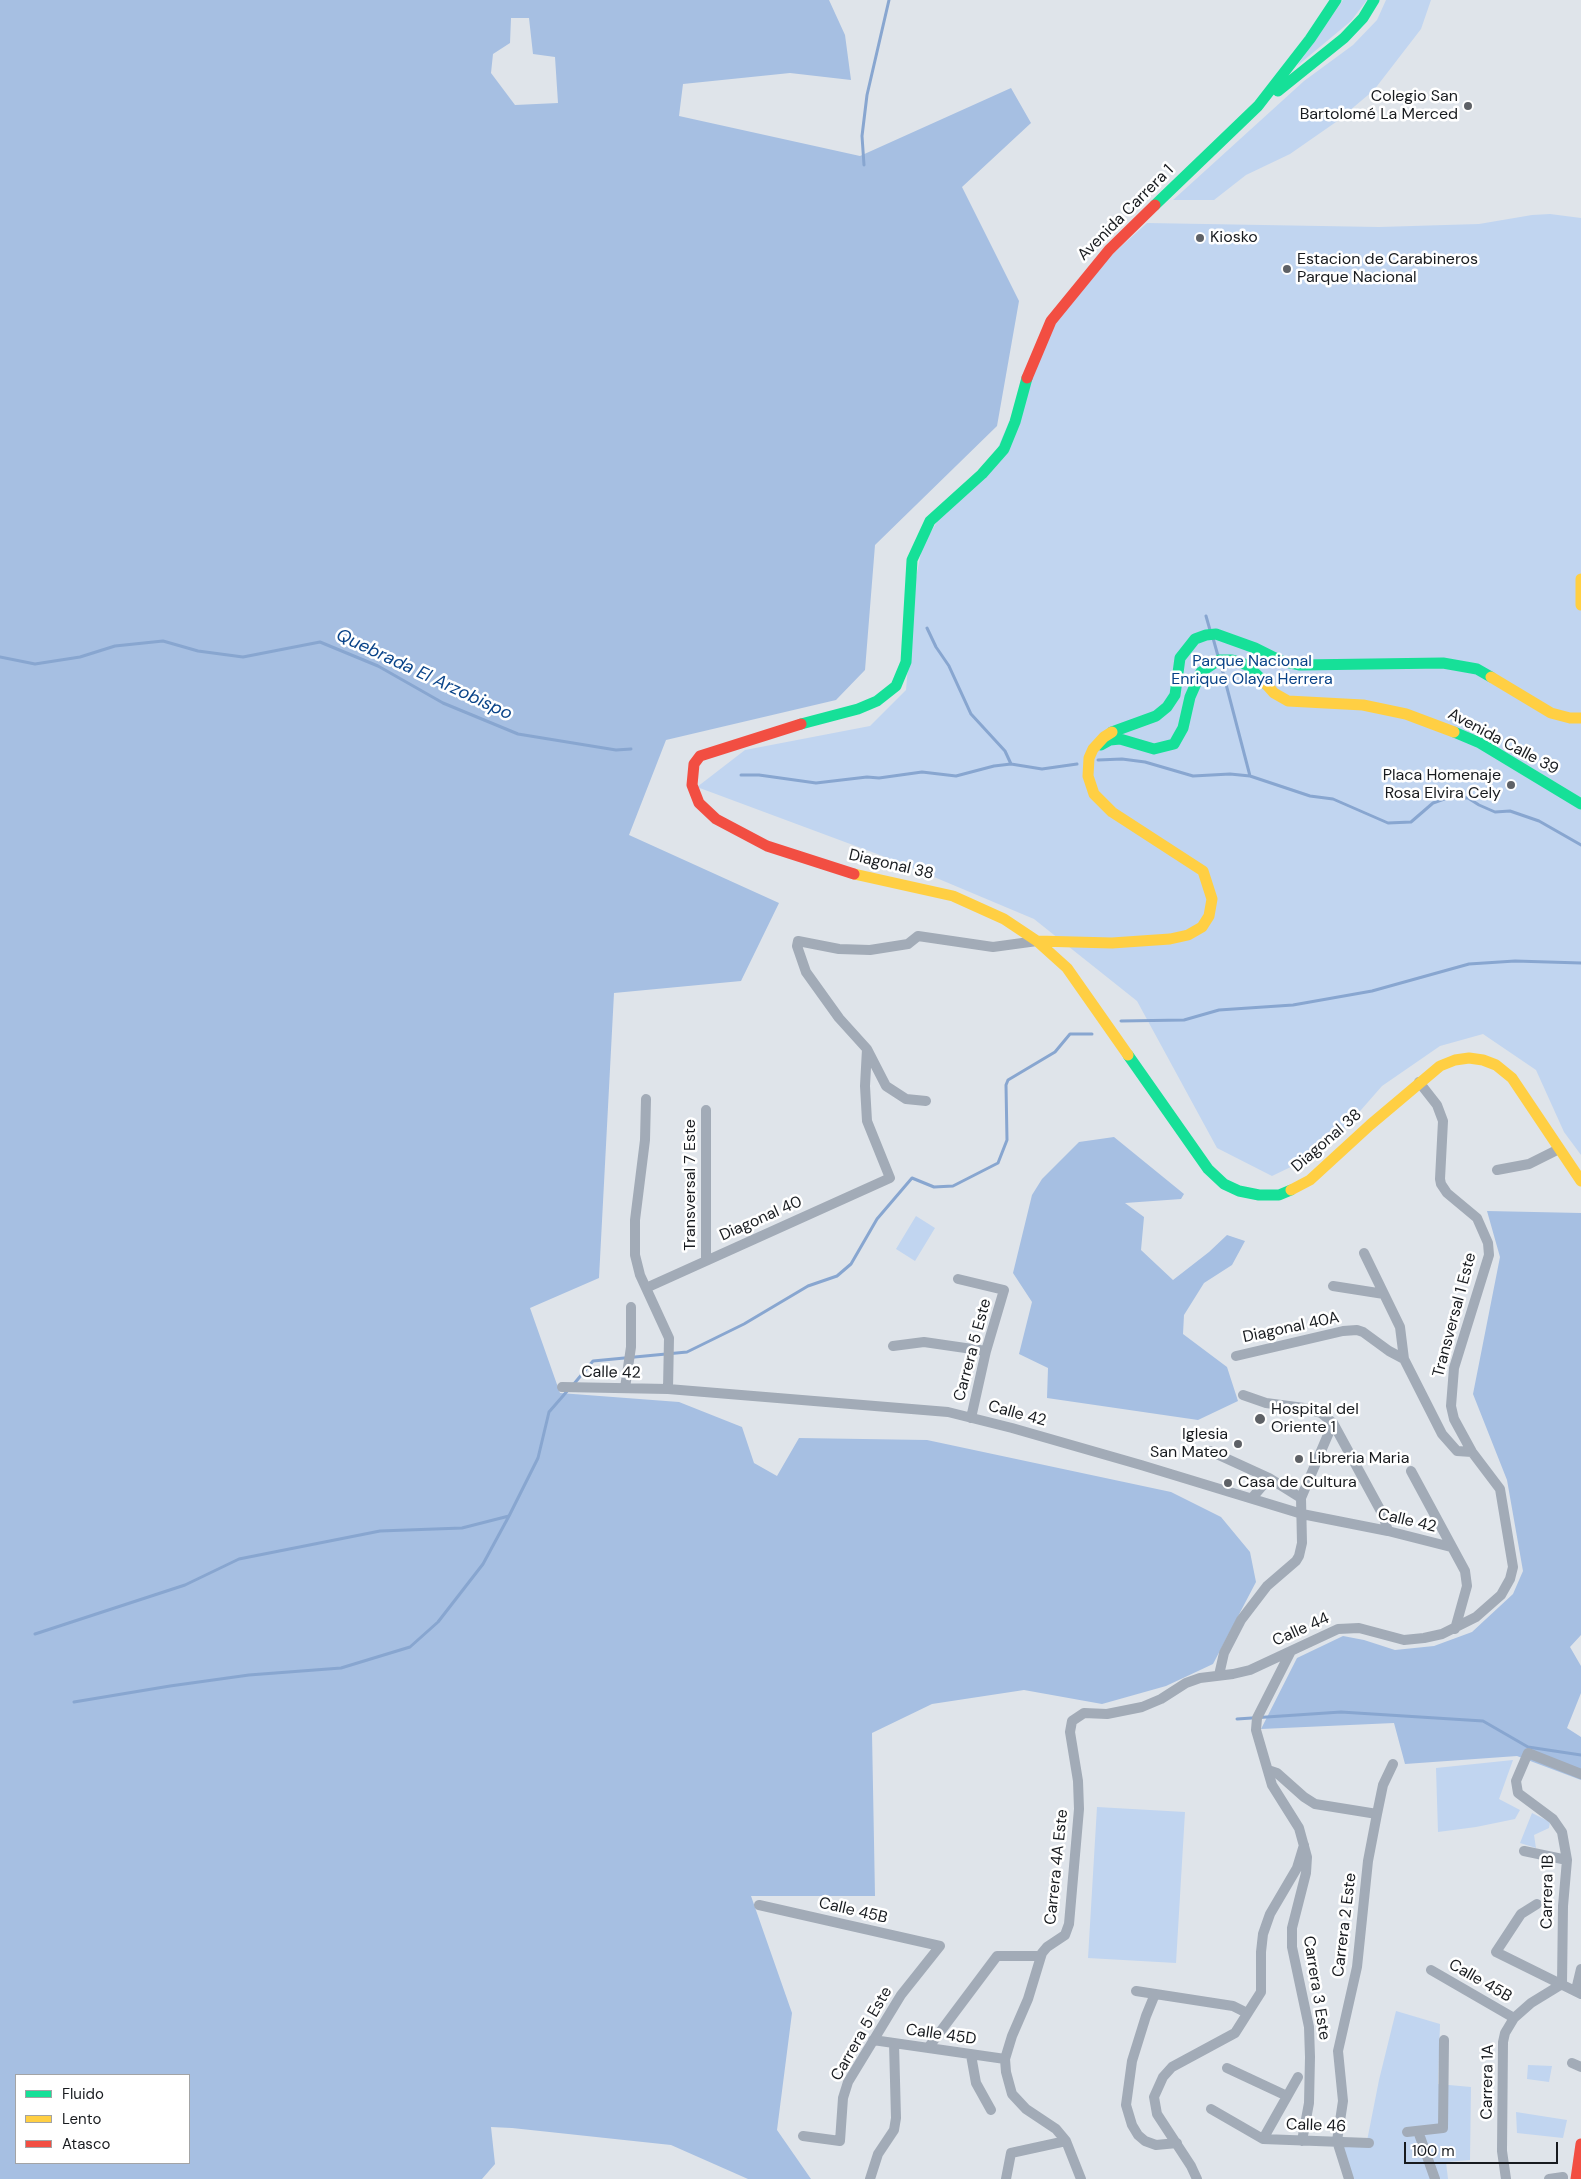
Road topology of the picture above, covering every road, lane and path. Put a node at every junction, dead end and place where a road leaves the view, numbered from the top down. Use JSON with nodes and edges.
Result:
{"nodes":[{"id":1,"x":1336,"y":0,"type":"edge"},
{"id":2,"x":1374,"y":0,"type":"edge"},
{"id":3,"x":1258,"y":106,"type":"junction"},
{"id":4,"x":982,"y":474,"type":"joint"},
{"id":5,"x":1581,"y":579,"type":"edge"},
{"id":6,"x":1581,"y":605,"type":"edge"},
{"id":7,"x":1581,"y":718,"type":"edge"},
{"id":8,"x":1093,"y":749,"type":"junction"},
{"id":9,"x":1581,"y":804,"type":"edge"},
{"id":10,"x":1037,"y":941,"type":"junction"},
{"id":11,"x":867,"y":1049,"type":"junction"},
{"id":12,"x":1419,"y":1082,"type":"junction"},
{"id":13,"x":646,"y":1099,"type":"dead end"},
{"id":14,"x":926,"y":1101,"type":"dead end"},
{"id":15,"x":706,"y":1110,"type":"dead end"},
{"id":16,"x":1560,"y":1149,"type":"junction"},
{"id":17,"x":1497,"y":1170,"type":"dead end"},
{"id":18,"x":1581,"y":1181,"type":"edge"},
{"id":19,"x":1364,"y":1253,"type":"dead end"},
{"id":20,"x":706,"y":1261,"type":"junction"},
{"id":21,"x":958,"y":1279,"type":"dead end"},
{"id":22,"x":1333,"y":1286,"type":"dead end"},
{"id":23,"x":646,"y":1288,"type":"junction"},
{"id":24,"x":1384,"y":1294,"type":"junction"},
{"id":25,"x":631,"y":1307,"type":"dead end"},
{"id":26,"x":893,"y":1346,"type":"dead end"},
{"id":27,"x":986,"y":1351,"type":"junction"},
{"id":28,"x":1236,"y":1356,"type":"dead end"},
{"id":29,"x":1404,"y":1359,"type":"junction"},
{"id":30,"x":562,"y":1387,"type":"dead end"},
{"id":31,"x":625,"y":1388,"type":"junction"},
{"id":32,"x":668,"y":1389,"type":"junction"},
{"id":33,"x":1243,"y":1395,"type":"dead end"},
{"id":34,"x":971,"y":1418,"type":"junction"},
{"id":35,"x":1333,"y":1422,"type":"junction"},
{"id":36,"x":1210,"y":1451,"type":"dead end"},
{"id":37,"x":1472,"y":1452,"type":"junction"},
{"id":38,"x":1410,"y":1471,"type":"dead end"},
{"id":39,"x":1269,"y":1478,"type":"junction"},
{"id":40,"x":1252,"y":1498,"type":"junction"},
{"id":41,"x":1301,"y":1498,"type":"junction"},
{"id":42,"x":1302,"y":1514,"type":"junction"},
{"id":43,"x":1388,"y":1531,"type":"junction"},
{"id":44,"x":1451,"y":1546,"type":"junction"},
{"id":45,"x":1455,"y":1629,"type":"junction"},
{"id":46,"x":1291,"y":1651,"type":"junction"},
{"id":47,"x":1219,"y":1675,"type":"junction"},
{"id":48,"x":1072,"y":1721,"type":"joint"},
{"id":49,"x":1393,"y":1764,"type":"dead end"},
{"id":50,"x":1268,"y":1770,"type":"junction"},
{"id":51,"x":1581,"y":1774,"type":"edge"},
{"id":52,"x":1377,"y":1814,"type":"junction"},
{"id":53,"x":1305,"y":1844,"type":"junction"},
{"id":54,"x":1524,"y":1851,"type":"dead end"},
{"id":55,"x":1566,"y":1860,"type":"junction"},
{"id":56,"x":1537,"y":1904,"type":"dead end"},
{"id":57,"x":759,"y":1905,"type":"dead end"},
{"id":58,"x":940,"y":1946,"type":"joint"},
{"id":59,"x":1041,"y":1956,"type":"junction"},
{"id":60,"x":1581,"y":1969,"type":"edge"},
{"id":61,"x":1431,"y":1970,"type":"dead end"},
{"id":62,"x":1562,"y":1984,"type":"junction"},
{"id":63,"x":1136,"y":1992,"type":"dead end"},
{"id":64,"x":1578,"y":1992,"type":"edge"},
{"id":65,"x":1155,"y":1994,"type":"junction"},
{"id":66,"x":1247,"y":2013,"type":"junction"},
{"id":67,"x":1514,"y":2018,"type":"junction"},
{"id":68,"x":872,"y":2040,"type":"junction"},
{"id":69,"x":1444,"y":2040,"type":"dead end"},
{"id":70,"x":894,"y":2044,"type":"junction"},
{"id":71,"x":928,"y":2048,"type":"junction"},
{"id":72,"x":971,"y":2055,"type":"junction"},
{"id":73,"x":1005,"y":2059,"type":"junction"},
{"id":74,"x":1227,"y":2068,"type":"dead end"},
{"id":75,"x":1298,"y":2077,"type":"dead end"},
{"id":76,"x":1287,"y":2096,"type":"junction"},
{"id":77,"x":1211,"y":2109,"type":"dead end"},
{"id":78,"x":990,"y":2110,"type":"dead end"},
{"id":79,"x":803,"y":2136,"type":"dead end"},
{"id":80,"x":1263,"y":2139,"type":"junction"},
{"id":81,"x":1066,"y":2141,"type":"junction"},
{"id":82,"x":1302,"y":2141,"type":"junction"},
{"id":83,"x":1337,"y":2141,"type":"junction"},
{"id":84,"x":1177,"y":2143,"type":"junction"},
{"id":85,"x":1369,"y":2143,"type":"dead end"},
{"id":86,"x":1581,"y":2144,"type":"edge"},
{"id":87,"x":1563,"y":2178,"type":"edge"},
{"id":88,"x":870,"y":2179,"type":"edge"},
{"id":89,"x":1006,"y":2179,"type":"edge"},
{"id":90,"x":1081,"y":2179,"type":"edge"},
{"id":91,"x":1197,"y":2179,"type":"edge"},
{"id":92,"x":1349,"y":2179,"type":"edge"},
{"id":93,"x":1435,"y":2179,"type":"edge"},
{"id":94,"x":1506,"y":2179,"type":"edge"},
{"id":95,"x":1548,"y":2179,"type":"edge"},
{"id":96,"x":1576,"y":2179,"type":"edge"}],
"edges":[{"from":1,"to":3,"type":"main road","name":"Avenida Carrera 1"},
{"from":2,"to":3,"type":"main road"},
{"from":3,"to":4,"type":"main road","name":"Avenida Carrera 1"},
{"from":4,"to":10,"type":"main road","name":"Diagonal 38"},
{"from":5,"to":6,"type":"main road"},
{"from":7,"to":8,"type":"main road"},
{"from":8,"to":9,"type":"main road","name":"Avenida Calle 39"},
{"from":8,"to":10,"type":"main road"},
{"from":10,"to":11,"type":"street"},
{"from":10,"to":12,"type":"main road","name":"Diagonal 38"},
{"from":11,"to":14,"type":"street"},
{"from":11,"to":20,"type":"street","name":"Diagonal 40"},
{"from":12,"to":16,"type":"main road"},
{"from":12,"to":37,"type":"street","name":"Transversal 1 Este"},
{"from":13,"to":23,"type":"street"},
{"from":15,"to":20,"type":"street","name":"Transversal 7 Este"},
{"from":16,"to":17,"type":"street"},
{"from":16,"to":18,"type":"main road"},
{"from":19,"to":24,"type":"street"},
{"from":20,"to":23,"type":"street","name":"Diagonal 40"},
{"from":21,"to":27,"type":"street","name":"Carrera 5 Este"},
{"from":22,"to":24,"type":"street"},
{"from":23,"to":32,"type":"street"},
{"from":24,"to":29,"type":"street"},
{"from":25,"to":31,"type":"street"},
{"from":26,"to":27,"type":"street"},
{"from":27,"to":34,"type":"street","name":"Carrera 5 Este"},
{"from":28,"to":29,"type":"street","name":"Diagonal 40A"},
{"from":29,"to":37,"type":"street"},
{"from":30,"to":31,"type":"street","name":"Calle 42"},
{"from":31,"to":32,"type":"street","name":"Calle 42"},
{"from":32,"to":34,"type":"street","name":"Calle 42"},
{"from":33,"to":35,"type":"street"},
{"from":34,"to":40,"type":"street","name":"Calle 42"},
{"from":35,"to":41,"type":"street"},
{"from":35,"to":43,"type":"street"},
{"from":36,"to":39,"type":"street"},
{"from":37,"to":45,"type":"street","name":"Transversal 1 Este"},
{"from":38,"to":44,"type":"street"},
{"from":39,"to":40,"type":"street"},
{"from":39,"to":41,"type":"street"},
{"from":40,"to":42,"type":"street","name":"Calle 42"},
{"from":41,"to":42,"type":"street"},
{"from":42,"to":43,"type":"street","name":"Calle 42"},
{"from":42,"to":47,"type":"street"},
{"from":43,"to":44,"type":"street","name":"Calle 42"},
{"from":44,"to":45,"type":"street"},
{"from":45,"to":46,"type":"street","name":"Calle 44"},
{"from":46,"to":47,"type":"street","name":"Calle 44"},
{"from":46,"to":50,"type":"street","name":"Carrera 3 Este"},
{"from":47,"to":48,"type":"street","name":"Calle 44"},
{"from":48,"to":59,"type":"street","name":"Carrera 4A Este"},
{"from":49,"to":52,"type":"street","name":"Carrera 2 Este"},
{"from":50,"to":52,"type":"street"},
{"from":50,"to":53,"type":"street","name":"Carrera 3 Este"},
{"from":51,"to":55,"type":"street","name":"Carrera 1B"},
{"from":52,"to":83,"type":"street","name":"Carrera 2 Este"},
{"from":53,"to":66,"type":"street"},
{"from":53,"to":82,"type":"street","name":"Carrera 3 Este"},
{"from":54,"to":55,"type":"street"},
{"from":55,"to":62,"type":"street","name":"Carrera 1B"},
{"from":56,"to":62,"type":"street"},
{"from":57,"to":58,"type":"street","name":"Calle 45B"},
{"from":58,"to":68,"type":"street","name":"Carrera 5 Este"},
{"from":59,"to":71,"type":"street"},
{"from":59,"to":73,"type":"street","name":"Carrera 4A Este"},
{"from":60,"to":64,"type":"street"},
{"from":61,"to":67,"type":"street","name":"Calle 45B"},
{"from":62,"to":64,"type":"street"},
{"from":62,"to":67,"type":"street"},
{"from":63,"to":65,"type":"street"},
{"from":65,"to":66,"type":"street"},
{"from":65,"to":84,"type":"street"},
{"from":66,"to":84,"type":"street"},
{"from":67,"to":94,"type":"street","name":"Carrera 1A"},
{"from":68,"to":70,"type":"street","name":"Calle 45D"},
{"from":68,"to":79,"type":"street","name":"Carrera 5 Este"},
{"from":69,"to":93,"type":"street"},
{"from":70,"to":71,"type":"street","name":"Calle 45D"},
{"from":70,"to":88,"type":"street","name":"Carrera 5 Este"},
{"from":71,"to":72,"type":"street","name":"Calle 45D"},
{"from":72,"to":73,"type":"street","name":"Calle 45D"},
{"from":72,"to":78,"type":"street"},
{"from":73,"to":81,"type":"street","name":"Carrera 4A Este"},
{"from":74,"to":76,"type":"street"},
{"from":75,"to":76,"type":"street"},
{"from":76,"to":80,"type":"street"},
{"from":77,"to":80,"type":"street"},
{"from":80,"to":82,"type":"street","name":"Calle 46"},
{"from":81,"to":89,"type":"street"},
{"from":81,"to":90,"type":"street"},
{"from":82,"to":83,"type":"street","name":"Calle 46"},
{"from":83,"to":85,"type":"street","name":"Calle 46"},
{"from":83,"to":92,"type":"street","name":"Carrera 2 Este"},
{"from":84,"to":91,"type":"street"},
{"from":86,"to":96,"type":"main road"},
{"from":87,"to":95,"type":"street"}]}
